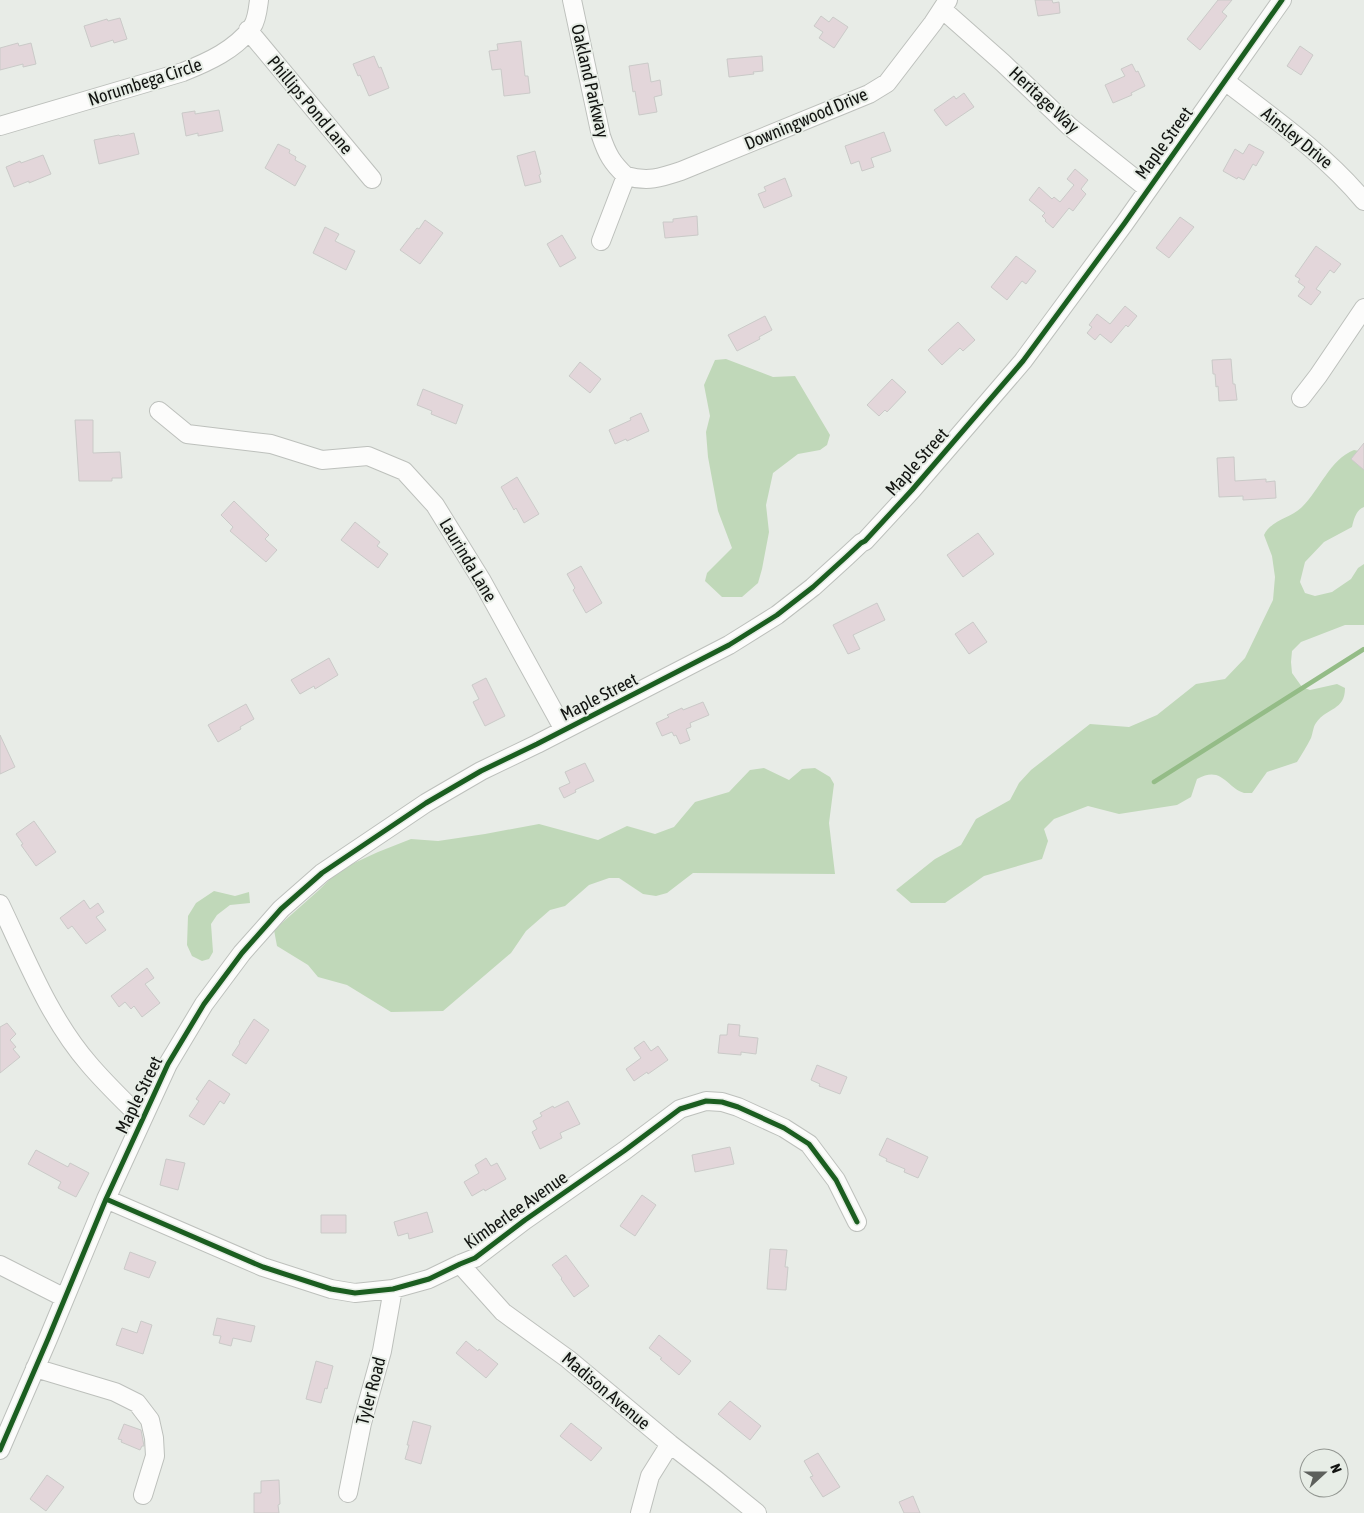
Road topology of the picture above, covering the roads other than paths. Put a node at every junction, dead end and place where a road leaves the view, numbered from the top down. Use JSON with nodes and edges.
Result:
{"nodes":[{"id":1,"x":259,"y":0,"type":"edge"},
{"id":2,"x":572,"y":0,"type":"edge"},
{"id":3,"x":1282,"y":0,"type":"edge"},
{"id":4,"x":945,"y":4,"type":"edge"},
{"id":5,"x":248,"y":30,"type":"junction"},
{"id":6,"x":1225,"y":81,"type":"junction"},
{"id":7,"x":0,"y":126,"type":"edge"},
{"id":8,"x":626,"y":176,"type":"junction"},
{"id":9,"x":372,"y":179,"type":"dead end"},
{"id":10,"x":1148,"y":189,"type":"junction"},
{"id":11,"x":1364,"y":201,"type":"edge"},
{"id":12,"x":601,"y":241,"type":"dead end"},
{"id":13,"x":1364,"y":308,"type":"edge"},
{"id":14,"x":1301,"y":398,"type":"dead end"},
{"id":15,"x":159,"y":411,"type":"dead end"},
{"id":16,"x":564,"y":730,"type":"junction"},
{"id":17,"x":0,"y":904,"type":"edge"},
{"id":18,"x":142,"y":1119,"type":"junction"},
{"id":19,"x":106,"y":1199,"type":"junction"},
{"id":20,"x":857,"y":1222,"type":"dead end"},
{"id":21,"x":460,"y":1264,"type":"junction"},
{"id":22,"x":0,"y":1266,"type":"edge"},
{"id":23,"x":393,"y":1289,"type":"junction"},
{"id":24,"x":65,"y":1298,"type":"junction"},
{"id":25,"x":36,"y":1368,"type":"junction"},
{"id":26,"x":670,"y":1444,"type":"junction"},
{"id":27,"x":0,"y":1450,"type":"edge"},
{"id":28,"x":348,"y":1493,"type":"dead end"},
{"id":29,"x":144,"y":1495,"type":"dead end"},
{"id":30,"x":640,"y":1513,"type":"edge"},
{"id":31,"x":757,"y":1513,"type":"edge"}],
"edges":[{"from":1,"to":5,"type":"street","name":"Norumbega Circle"},
{"from":2,"to":8,"type":"street","name":"Oakland Parkway"},
{"from":3,"to":6,"type":"street","name":"Maple Street"},
{"from":4,"to":8,"type":"street","name":"Downingwood Drive"},
{"from":4,"to":10,"type":"street","name":"Heritage Way"},
{"from":5,"to":7,"type":"street","name":"Norumbega Circle"},
{"from":5,"to":9,"type":"street","name":"Phillips Pond Lane"},
{"from":6,"to":10,"type":"street","name":"Maple Street"},
{"from":6,"to":11,"type":"street","name":"Ainsley Drive"},
{"from":8,"to":12,"type":"street"},
{"from":10,"to":16,"type":"street","name":"Maple Street"},
{"from":13,"to":14,"type":"street"},
{"from":15,"to":16,"type":"street","name":"Laurinda Lane"},
{"from":16,"to":18,"type":"street","name":"Maple Street"},
{"from":17,"to":18,"type":"street"},
{"from":18,"to":19,"type":"street","name":"Maple Street"},
{"from":19,"to":23,"type":"street","name":"Kimberlee Avenue"},
{"from":19,"to":24,"type":"street","name":"Maple Street"},
{"from":20,"to":21,"type":"street","name":"Kimberlee Avenue"},
{"from":21,"to":23,"type":"street","name":"Kimberlee Avenue"},
{"from":21,"to":26,"type":"street","name":"Madison Avenue"},
{"from":22,"to":24,"type":"street"},
{"from":23,"to":28,"type":"street","name":"Tyler Road"},
{"from":24,"to":25,"type":"street","name":"Maple Street"},
{"from":25,"to":27,"type":"street","name":"Maple Street"},
{"from":25,"to":29,"type":"street"},
{"from":26,"to":30,"type":"street"},
{"from":26,"to":31,"type":"street","name":"Madison Avenue"}]}
